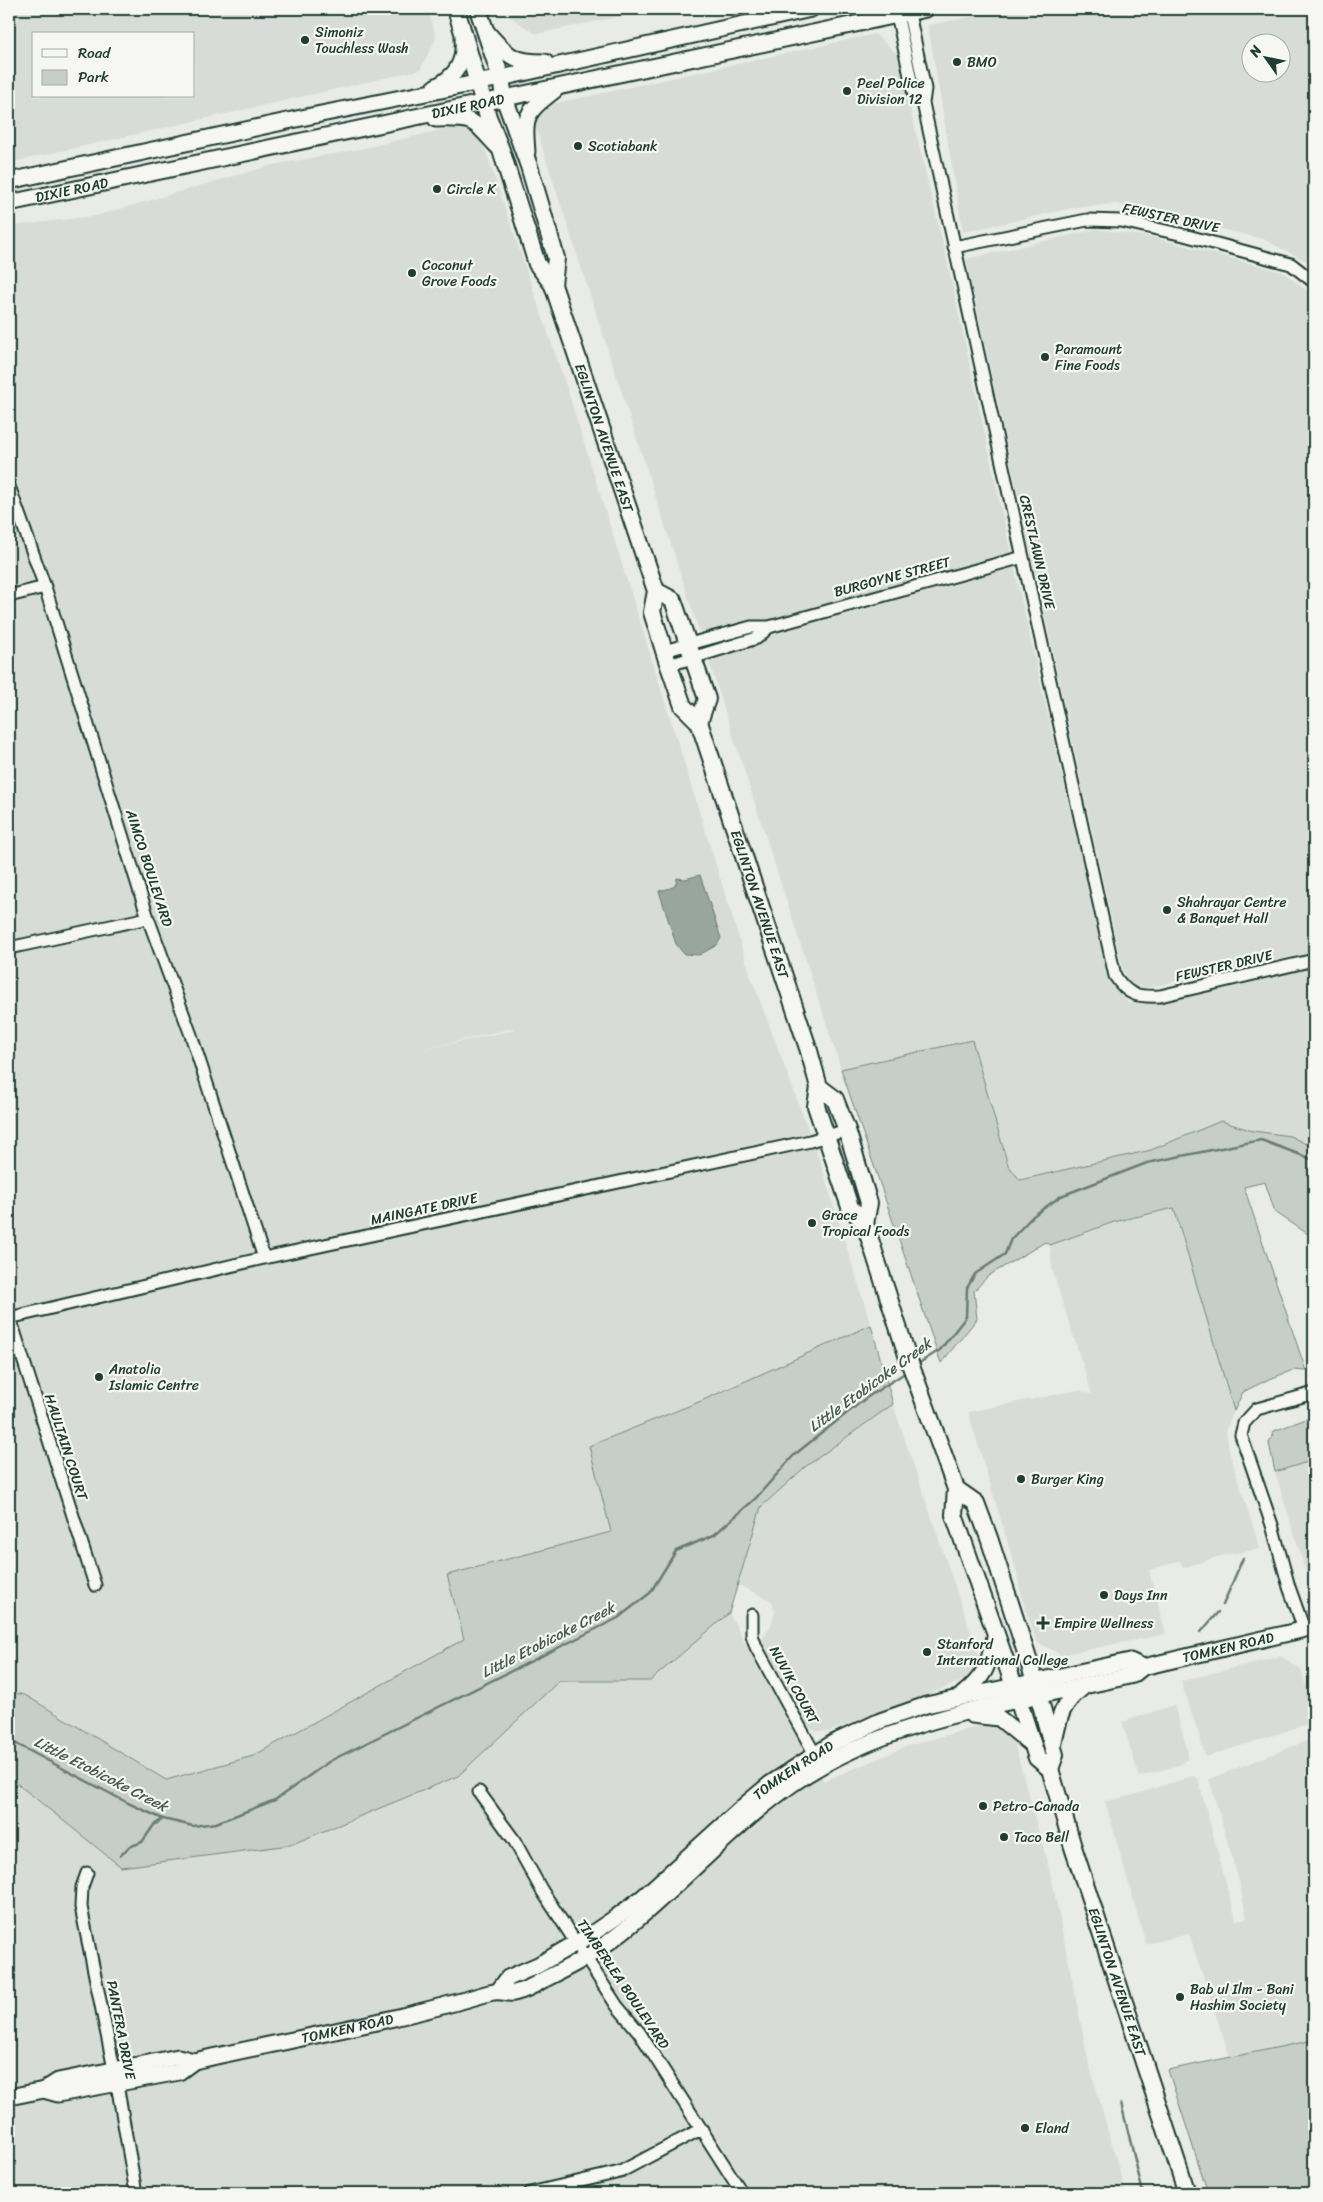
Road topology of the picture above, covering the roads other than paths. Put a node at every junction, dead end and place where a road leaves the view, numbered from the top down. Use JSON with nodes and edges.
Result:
{"nodes":[{"id":1,"x":478,"y":9,"type":"edge"},
{"id":2,"x":811,"y":9,"type":"edge"},
{"id":3,"x":926,"y":9,"type":"edge"},
{"id":4,"x":903,"y":12,"type":"edge"},
{"id":5,"x":458,"y":16,"type":"edge"},
{"id":6,"x":485,"y":30,"type":"junction"},
{"id":7,"x":571,"y":63,"type":"junction"},
{"id":8,"x":501,"y":78,"type":"junction"},
{"id":9,"x":478,"y":83,"type":"junction"},
{"id":10,"x":557,"y":88,"type":"junction"},
{"id":11,"x":422,"y":93,"type":"junction"},
{"id":12,"x":504,"y":98,"type":"junction"},
{"id":13,"x":484,"y":102,"type":"junction"},
{"id":14,"x":306,"y":117,"type":"junction"},
{"id":15,"x":407,"y":119,"type":"junction"},
{"id":16,"x":312,"y":140,"type":"junction"},
{"id":17,"x":501,"y":150,"type":"junction"},
{"id":18,"x":83,"y":165,"type":"junction"},
{"id":19,"x":529,"y":166,"type":"junction"},
{"id":20,"x":9,"y":181,"type":"edge"},
{"id":21,"x":90,"y":186,"type":"junction"},
{"id":22,"x":9,"y":203,"type":"edge"},
{"id":23,"x":954,"y":247,"type":"junction"},
{"id":24,"x":1314,"y":282,"type":"edge"},
{"id":25,"x":553,"y":285,"type":"junction"},
{"id":26,"x":9,"y":486,"type":"edge"},
{"id":27,"x":1023,"y":557,"type":"junction"},
{"id":28,"x":44,"y":588,"type":"junction"},
{"id":29,"x":656,"y":591,"type":"junction"},
{"id":30,"x":9,"y":596,"type":"edge"},
{"id":31,"x":691,"y":651,"type":"junction"},
{"id":32,"x":667,"y":658,"type":"junction"},
{"id":33,"x":700,"y":722,"type":"junction"},
{"id":34,"x":148,"y":918,"type":"junction"},
{"id":35,"x":9,"y":948,"type":"edge"},
{"id":36,"x":1314,"y":960,"type":"edge"},
{"id":37,"x":1140,"y":997,"type":"joint"},
{"id":38,"x":819,"y":1087,"type":"junction"},
{"id":39,"x":847,"y":1130,"type":"junction"},
{"id":40,"x":827,"y":1136,"type":"junction"},
{"id":41,"x":865,"y":1224,"type":"junction"},
{"id":42,"x":264,"y":1258,"type":"junction"},
{"id":43,"x":9,"y":1318,"type":"edge"},
{"id":44,"x":1314,"y":1393,"type":"edge"},
{"id":45,"x":956,"y":1489,"type":"junction"},
{"id":46,"x":95,"y":1585,"type":"dead end"},
{"id":47,"x":752,"y":1615,"type":"dead end"},
{"id":48,"x":1309,"y":1628,"type":"edge"},
{"id":49,"x":996,"y":1633,"type":"junction"},
{"id":50,"x":1143,"y":1667,"type":"junction"},
{"id":51,"x":1084,"y":1687,"type":"junction"},
{"id":52,"x":1037,"y":1688,"type":"junction"},
{"id":53,"x":1016,"y":1692,"type":"junction"},
{"id":54,"x":961,"y":1697,"type":"junction"},
{"id":55,"x":960,"y":1714,"type":"junction"},
{"id":56,"x":1032,"y":1745,"type":"junction"},
{"id":57,"x":1053,"y":1747,"type":"junction"},
{"id":58,"x":818,"y":1760,"type":"junction"},
{"id":59,"x":1050,"y":1769,"type":"junction"},
{"id":60,"x":479,"y":1792,"type":"dead end"},
{"id":61,"x":87,"y":1873,"type":"dead end"},
{"id":62,"x":577,"y":1943,"type":"junction"},
{"id":63,"x":586,"y":1957,"type":"junction"},
{"id":64,"x":499,"y":1990,"type":"junction"},
{"id":65,"x":115,"y":2077,"type":"junction"},
{"id":66,"x":9,"y":2097,"type":"edge"},
{"id":67,"x":701,"y":2129,"type":"junction"},
{"id":68,"x":136,"y":2193,"type":"edge"},
{"id":69,"x":530,"y":2193,"type":"edge"},
{"id":70,"x":742,"y":2193,"type":"edge"},
{"id":71,"x":1188,"y":2193,"type":"edge"}],
"edges":[{"from":1,"to":6,"type":"main road","name":"EGLINTON AVENUE EAST"},
{"from":2,"to":7,"type":"main road","name":"DIXIE ROAD"},
{"from":3,"to":4,"type":"main road","name":"DIXIE ROAD"},
{"from":4,"to":10,"type":"main road","name":"DIXIE ROAD"},
{"from":4,"to":23,"type":"street","name":"CRESTLAWN DRIVE"},
{"from":5,"to":9,"type":"main road","name":"EGLINTON AVENUE EAST"},
{"from":5,"to":11,"type":"main road"},
{"from":6,"to":7,"type":"main road"},
{"from":6,"to":8,"type":"main road","name":"EGLINTON AVENUE EAST"},
{"from":7,"to":8,"type":"main road","name":"DIXIE ROAD"},
{"from":8,"to":9,"type":"main road","name":"DIXIE ROAD"},
{"from":8,"to":12,"type":"main road","name":"EGLINTON AVENUE EAST"},
{"from":9,"to":11,"type":"main road","name":"DIXIE ROAD"},
{"from":9,"to":13,"type":"main road","name":"EGLINTON AVENUE EAST"},
{"from":10,"to":12,"type":"main road","name":"DIXIE ROAD"},
{"from":10,"to":19,"type":"main road"},
{"from":11,"to":14,"type":"main road","name":"DIXIE ROAD"},
{"from":12,"to":13,"type":"main road","name":"DIXIE ROAD"},
{"from":12,"to":19,"type":"main road","name":"EGLINTON AVENUE EAST"},
{"from":13,"to":15,"type":"main road","name":"DIXIE ROAD"},
{"from":13,"to":17,"type":"main road","name":"EGLINTON AVENUE EAST"},
{"from":14,"to":16,"type":"main road"},
{"from":14,"to":18,"type":"main road","name":"DIXIE ROAD"},
{"from":15,"to":16,"type":"main road","name":"DIXIE ROAD"},
{"from":15,"to":17,"type":"main road"},
{"from":16,"to":21,"type":"main road","name":"DIXIE ROAD"},
{"from":17,"to":25,"type":"main road","name":"EGLINTON AVENUE EAST"},
{"from":18,"to":20,"type":"main road","name":"DIXIE ROAD"},
{"from":18,"to":21,"type":"main road"},
{"from":19,"to":25,"type":"main road","name":"EGLINTON AVENUE EAST"},
{"from":21,"to":22,"type":"main road","name":"DIXIE ROAD"},
{"from":23,"to":24,"type":"street","name":"FEWSTER DRIVE"},
{"from":23,"to":27,"type":"street","name":"CRESTLAWN DRIVE"},
{"from":25,"to":29,"type":"main road","name":"EGLINTON AVENUE EAST"},
{"from":26,"to":28,"type":"street","name":"AIMCO BOULEVARD"},
{"from":27,"to":31,"type":"street","name":"BURGOYNE STREET"},
{"from":27,"to":37,"type":"street","name":"CRESTLAWN DRIVE"},
{"from":28,"to":30,"type":"street"},
{"from":28,"to":34,"type":"street","name":"AIMCO BOULEVARD"},
{"from":29,"to":31,"type":"main road"},
{"from":29,"to":32,"type":"main road","name":"EGLINTON AVENUE EAST"},
{"from":31,"to":32,"type":"street","name":"BURGOYNE STREET"},
{"from":31,"to":33,"type":"main road"},
{"from":32,"to":33,"type":"main road","name":"EGLINTON AVENUE EAST"},
{"from":33,"to":38,"type":"main road","name":"EGLINTON AVENUE EAST"},
{"from":34,"to":35,"type":"street"},
{"from":34,"to":42,"type":"street","name":"AIMCO BOULEVARD"},
{"from":36,"to":37,"type":"street","name":"FEWSTER DRIVE"},
{"from":38,"to":39,"type":"main road","name":"EGLINTON AVENUE EAST"},
{"from":38,"to":40,"type":"main road","name":"EGLINTON AVENUE EAST"},
{"from":39,"to":40,"type":"street","name":"MAINGATE DRIVE"},
{"from":39,"to":41,"type":"main road","name":"EGLINTON AVENUE EAST"},
{"from":40,"to":41,"type":"main road","name":"EGLINTON AVENUE EAST"},
{"from":40,"to":42,"type":"street","name":"MAINGATE DRIVE"},
{"from":41,"to":45,"type":"main road","name":"EGLINTON AVENUE EAST"},
{"from":42,"to":43,"type":"street","name":"MAINGATE DRIVE"},
{"from":43,"to":46,"type":"street","name":"HAULTAIN COURT"},
{"from":44,"to":48,"type":"street"},
{"from":45,"to":49,"type":"main road","name":"EGLINTON AVENUE EAST"},
{"from":45,"to":52,"type":"main road","name":"EGLINTON AVENUE EAST"},
{"from":47,"to":58,"type":"street","name":"NUVIK COURT"},
{"from":48,"to":50,"type":"main road","name":"TOMKEN ROAD"},
{"from":49,"to":53,"type":"main road","name":"EGLINTON AVENUE EAST"},
{"from":49,"to":54,"type":"main road"},
{"from":50,"to":51,"type":"main road","name":"TOMKEN ROAD"},
{"from":50,"to":52,"type":"main road","name":"TOMKEN ROAD"},
{"from":51,"to":52,"type":"main road","name":"TOMKEN ROAD"},
{"from":51,"to":57,"type":"main road"},
{"from":52,"to":53,"type":"main road","name":"TOMKEN ROAD"},
{"from":52,"to":57,"type":"main road","name":"EGLINTON AVENUE EAST"},
{"from":53,"to":54,"type":"main road","name":"TOMKEN ROAD"},
{"from":53,"to":55,"type":"main road","name":"TOMKEN ROAD"},
{"from":53,"to":56,"type":"main road","name":"EGLINTON AVENUE EAST"},
{"from":54,"to":58,"type":"main road","name":"TOMKEN ROAD"},
{"from":55,"to":56,"type":"main road"},
{"from":55,"to":58,"type":"main road","name":"TOMKEN ROAD"},
{"from":56,"to":59,"type":"main road","name":"EGLINTON AVENUE EAST"},
{"from":57,"to":59,"type":"main road","name":"EGLINTON AVENUE EAST"},
{"from":58,"to":62,"type":"main road","name":"TOMKEN ROAD"},
{"from":58,"to":63,"type":"main road","name":"TOMKEN ROAD"},
{"from":59,"to":71,"type":"main road","name":"EGLINTON AVENUE EAST"},
{"from":60,"to":62,"type":"street","name":"TIMBERLEA BOULEVARD"},
{"from":61,"to":65,"type":"street","name":"PANTERA DRIVE"},
{"from":62,"to":63,"type":"street","name":"TIMBERLEA BOULEVARD"},
{"from":62,"to":64,"type":"main road","name":"TOMKEN ROAD"},
{"from":63,"to":64,"type":"main road","name":"TOMKEN ROAD"},
{"from":63,"to":67,"type":"street","name":"TIMBERLEA BOULEVARD"},
{"from":64,"to":65,"type":"main road","name":"TOMKEN ROAD"},
{"from":65,"to":66,"type":"main road","name":"TOMKEN ROAD"},
{"from":65,"to":68,"type":"street","name":"PANTERA DRIVE"},
{"from":67,"to":69,"type":"street"},
{"from":67,"to":70,"type":"street","name":"TIMBERLEA BOULEVARD"}]}
